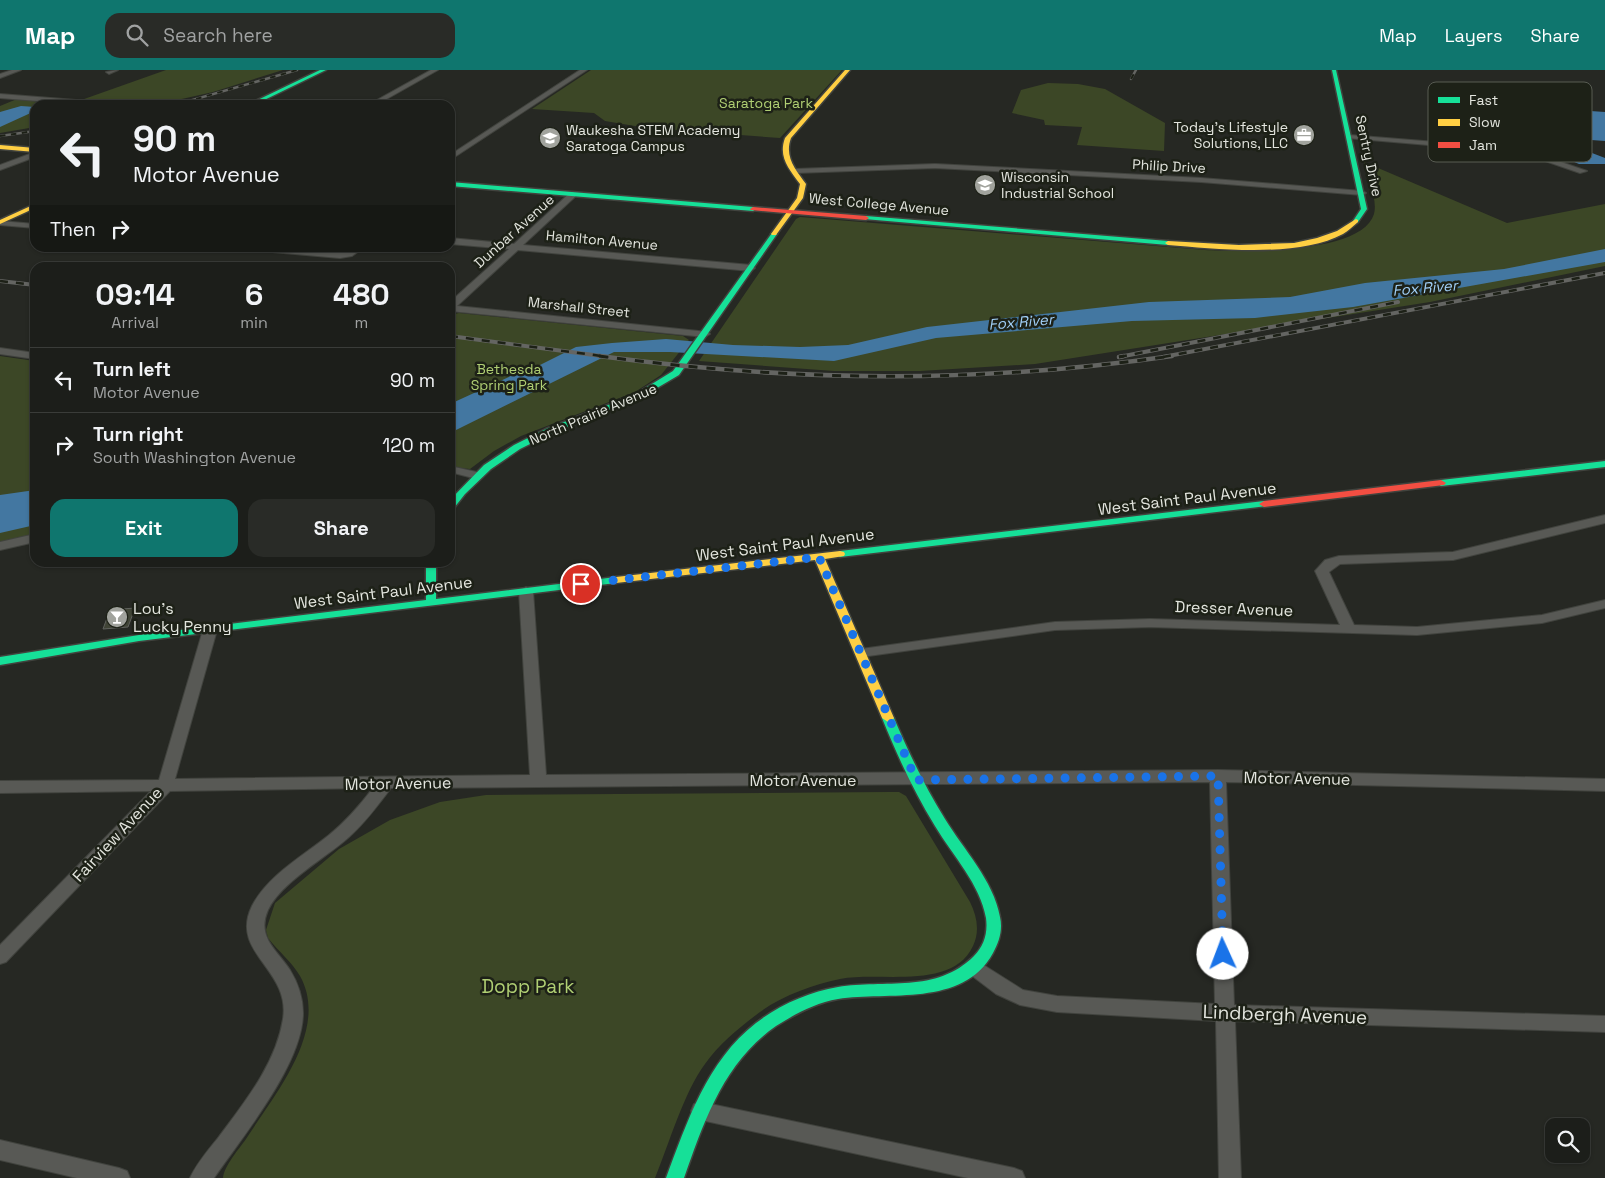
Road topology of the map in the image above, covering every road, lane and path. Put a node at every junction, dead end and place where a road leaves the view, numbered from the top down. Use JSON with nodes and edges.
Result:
{"nodes":[{"id":1,"x":18,"y":70,"type":"edge"},
{"id":2,"x":324,"y":70,"type":"edge"},
{"id":3,"x":435,"y":70,"type":"edge"},
{"id":4,"x":584,"y":70,"type":"edge"},
{"id":5,"x":848,"y":70,"type":"edge"},
{"id":6,"x":1334,"y":70,"type":"edge"},
{"id":7,"x":0,"y":76,"type":"edge"},
{"id":8,"x":0,"y":96,"type":"edge"},
{"id":9,"x":51,"y":100,"type":"edge"},
{"id":10,"x":261,"y":100,"type":"edge"},
{"id":11,"x":379,"y":100,"type":"edge"},
{"id":12,"x":1349,"y":137,"type":"junction"},
{"id":13,"x":1428,"y":143,"type":"edge"},
{"id":14,"x":0,"y":147,"type":"edge"},
{"id":15,"x":30,"y":150,"type":"edge"},
{"id":16,"x":455,"y":155,"type":"edge"},
{"id":17,"x":30,"y":156,"type":"edge"},
{"id":18,"x":1556,"y":162,"type":"edge"},
{"id":19,"x":0,"y":168,"type":"edge"},
{"id":20,"x":795,"y":171,"type":"junction"},
{"id":21,"x":1583,"y":171,"type":"dead end"},
{"id":22,"x":455,"y":184,"type":"edge"},
{"id":23,"x":1362,"y":193,"type":"junction"},
{"id":24,"x":574,"y":194,"type":"junction"},
{"id":25,"x":30,"y":208,"type":"edge"},
{"id":26,"x":792,"y":212,"type":"junction"},
{"id":27,"x":0,"y":222,"type":"edge"},
{"id":28,"x":30,"y":225,"type":"edge"},
{"id":29,"x":455,"y":240,"type":"edge"},
{"id":30,"x":1306,"y":242,"type":"joint"},
{"id":31,"x":517,"y":246,"type":"junction"},
{"id":32,"x":308,"y":252,"type":"edge"},
{"id":33,"x":352,"y":252,"type":"edge"},
{"id":34,"x":751,"y":268,"type":"junction"},
{"id":35,"x":455,"y":303,"type":"edge"},
{"id":36,"x":455,"y":309,"type":"edge"},
{"id":37,"x":702,"y":337,"type":"junction"},
{"id":38,"x":0,"y":351,"type":"edge"},
{"id":39,"x":30,"y":355,"type":"edge"},
{"id":40,"x":1605,"y":464,"type":"edge"},
{"id":41,"x":455,"y":470,"type":"edge"},
{"id":42,"x":477,"y":475,"type":"junction"},
{"id":43,"x":455,"y":500,"type":"edge"},
{"id":44,"x":1605,"y":519,"type":"edge"},
{"id":45,"x":30,"y":539,"type":"edge"},
{"id":46,"x":0,"y":546,"type":"edge"},
{"id":47,"x":819,"y":557,"type":"junction"},
{"id":48,"x":431,"y":567,"type":"edge"},
{"id":49,"x":526,"y":591,"type":"junction"},
{"id":50,"x":430,"y":602,"type":"junction"},
{"id":51,"x":1605,"y":604,"type":"edge"},
{"id":52,"x":1349,"y":629,"type":"junction"},
{"id":53,"x":210,"y":630,"type":"junction"},
{"id":54,"x":861,"y":653,"type":"junction"},
{"id":55,"x":0,"y":661,"type":"edge"},
{"id":56,"x":1218,"y":776,"type":"junction"},
{"id":57,"x":916,"y":780,"type":"junction"},
{"id":58,"x":538,"y":781,"type":"junction"},
{"id":59,"x":386,"y":783,"type":"junction"},
{"id":60,"x":1605,"y":785,"type":"edge"},
{"id":61,"x":165,"y":786,"type":"junction"},
{"id":62,"x":0,"y":787,"type":"edge"},
{"id":63,"x":0,"y":957,"type":"edge"},
{"id":64,"x":974,"y":967,"type":"junction"},
{"id":65,"x":1225,"y":1013,"type":"junction"},
{"id":66,"x":1605,"y":1024,"type":"edge"},
{"id":67,"x":701,"y":1111,"type":"junction"},
{"id":68,"x":0,"y":1150,"type":"edge"},
{"id":69,"x":120,"y":1178,"type":"edge"},
{"id":70,"x":201,"y":1178,"type":"edge"},
{"id":71,"x":675,"y":1178,"type":"edge"},
{"id":72,"x":1014,"y":1178,"type":"edge"},
{"id":73,"x":1230,"y":1178,"type":"edge"}],
"edges":[{"from":1,"to":7,"type":"street"},
{"from":2,"to":10,"type":"street"},
{"from":3,"to":11,"type":"street"},
{"from":4,"to":16,"type":"street"},
{"from":5,"to":20,"type":"street"},
{"from":6,"to":12,"type":"street","name":"Sentry Drive"},
{"from":8,"to":9,"type":"street"},
{"from":12,"to":13,"type":"street"},
{"from":12,"to":23,"type":"street","name":"Sentry Drive"},
{"from":14,"to":15,"type":"street"},
{"from":17,"to":19,"type":"street"},
{"from":18,"to":21,"type":"street"},
{"from":20,"to":23,"type":"street","name":"Philip Drive"},
{"from":20,"to":26,"type":"street","name":"North Prairie Avenue"},
{"from":22,"to":24,"type":"street","name":"West College Avenue"},
{"from":23,"to":30,"type":"street","name":"Sentry Drive"},
{"from":24,"to":26,"type":"street","name":"West College Avenue"},
{"from":24,"to":31,"type":"street","name":"Dunbar Avenue"},
{"from":25,"to":27,"type":"street"},
{"from":26,"to":30,"type":"street","name":"West College Avenue"},
{"from":26,"to":34,"type":"street","name":"North Prairie Avenue"},
{"from":27,"to":28,"type":"street"},
{"from":29,"to":31,"type":"street","name":"Hamilton Avenue"},
{"from":31,"to":34,"type":"street","name":"Hamilton Avenue"},
{"from":31,"to":35,"type":"street","name":"Dunbar Avenue"},
{"from":32,"to":33,"type":"street"},
{"from":34,"to":37,"type":"street","name":"North Prairie Avenue"},
{"from":36,"to":37,"type":"street","name":"Marshall Street"},
{"from":37,"to":42,"type":"street","name":"North Prairie Avenue"},
{"from":38,"to":39,"type":"street"},
{"from":40,"to":47,"type":"street","name":"West Saint Paul Avenue"},
{"from":41,"to":42,"type":"street"},
{"from":42,"to":43,"type":"street","name":"North Prairie Avenue"},
{"from":44,"to":52,"type":"street"},
{"from":45,"to":46,"type":"street"},
{"from":47,"to":49,"type":"street","name":"West Saint Paul Avenue"},
{"from":47,"to":54,"type":"street"},
{"from":48,"to":50,"type":"street"},
{"from":49,"to":50,"type":"street","name":"West Saint Paul Avenue"},
{"from":49,"to":58,"type":"street"},
{"from":50,"to":53,"type":"street","name":"West Saint Paul Avenue"},
{"from":51,"to":52,"type":"street","name":"Dresser Avenue"},
{"from":52,"to":54,"type":"street","name":"Dresser Avenue"},
{"from":53,"to":55,"type":"street","name":"West Saint Paul Avenue"},
{"from":53,"to":61,"type":"street","name":"Fairview Avenue"},
{"from":54,"to":57,"type":"street"},
{"from":56,"to":57,"type":"street","name":"Motor Avenue"},
{"from":56,"to":60,"type":"street","name":"Motor Avenue"},
{"from":56,"to":65,"type":"street"},
{"from":57,"to":58,"type":"street","name":"Motor Avenue"},
{"from":57,"to":64,"type":"street"},
{"from":58,"to":59,"type":"street","name":"Motor Avenue"},
{"from":59,"to":61,"type":"street","name":"Motor Avenue"},
{"from":59,"to":70,"type":"street"},
{"from":61,"to":62,"type":"street","name":"Motor Avenue"},
{"from":61,"to":63,"type":"street","name":"Fairview Avenue"},
{"from":64,"to":65,"type":"street","name":"Lindbergh Avenue"},
{"from":64,"to":67,"type":"street"},
{"from":65,"to":66,"type":"street","name":"Lindbergh Avenue"},
{"from":65,"to":73,"type":"street"},
{"from":67,"to":71,"type":"street"},
{"from":67,"to":72,"type":"street"},
{"from":68,"to":69,"type":"street"}]}
